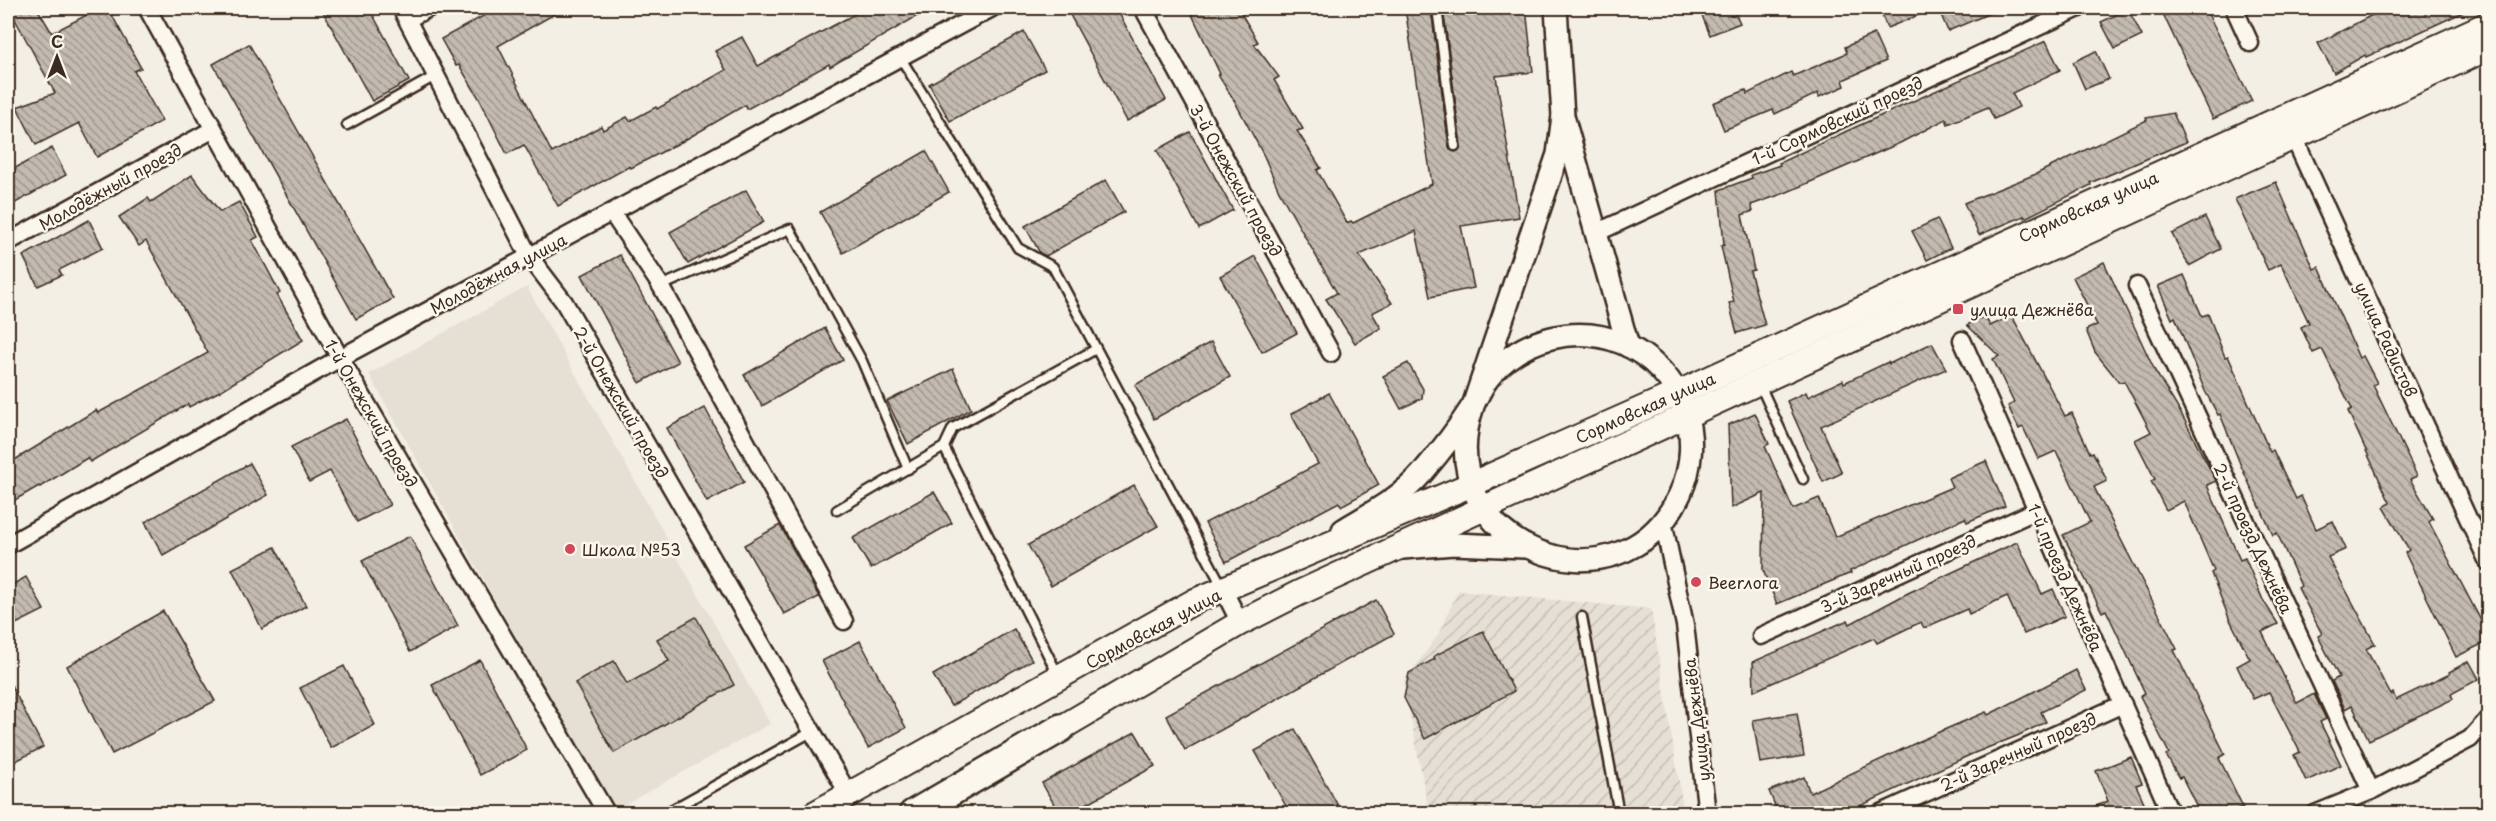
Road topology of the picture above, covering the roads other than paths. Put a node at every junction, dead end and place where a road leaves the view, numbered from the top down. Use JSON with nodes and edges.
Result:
{"nodes":[{"id":1,"x":147,"y":8,"type":"edge"},
{"id":2,"x":429,"y":8,"type":"edge"},
{"id":3,"x":992,"y":8,"type":"edge"},
{"id":4,"x":1143,"y":8,"type":"edge"},
{"id":5,"x":1437,"y":8,"type":"edge"},
{"id":6,"x":1556,"y":8,"type":"edge"},
{"id":7,"x":2079,"y":8,"type":"edge"},
{"id":8,"x":2234,"y":8,"type":"edge"},
{"id":9,"x":405,"y":13,"type":"edge"},
{"id":10,"x":2488,"y":24,"type":"edge"},
{"id":11,"x":2250,"y":44,"type":"dead end"},
{"id":12,"x":2488,"y":48,"type":"edge"},
{"id":13,"x":900,"y":57,"type":"junction"},
{"id":14,"x":437,"y":75,"type":"junction"},
{"id":15,"x":1563,"y":116,"type":"junction"},
{"id":16,"x":347,"y":124,"type":"dead end"},
{"id":17,"x":2289,"y":127,"type":"junction"},
{"id":18,"x":212,"y":130,"type":"junction"},
{"id":19,"x":1455,"y":146,"type":"dead end"},
{"id":20,"x":612,"y":213,"type":"junction"},
{"id":21,"x":1596,"y":233,"type":"junction"},
{"id":22,"x":8,"y":242,"type":"edge"},
{"id":23,"x":529,"y":256,"type":"junction"},
{"id":24,"x":661,"y":286,"type":"junction"},
{"id":25,"x":2137,"y":286,"type":"dead end"},
{"id":26,"x":1962,"y":340,"type":"dead end"},
{"id":27,"x":1628,"y":346,"type":"junction"},
{"id":28,"x":1096,"y":349,"type":"junction"},
{"id":29,"x":1331,"y":353,"type":"dead end"},
{"id":30,"x":340,"y":358,"type":"junction"},
{"id":31,"x":1759,"y":384,"type":"junction"},
{"id":32,"x":1678,"y":393,"type":"junction"},
{"id":33,"x":1473,"y":406,"type":"junction"},
{"id":34,"x":1687,"y":416,"type":"junction"},
{"id":35,"x":944,"y":447,"type":"junction"},
{"id":36,"x":908,"y":469,"type":"junction"},
{"id":37,"x":1803,"y":479,"type":"dead end"},
{"id":38,"x":1470,"y":485,"type":"junction"},
{"id":39,"x":1482,"y":509,"type":"junction"},
{"id":40,"x":837,"y":510,"type":"dead end"},
{"id":41,"x":2035,"y":511,"type":"junction"},
{"id":42,"x":1663,"y":521,"type":"junction"},
{"id":43,"x":8,"y":545,"type":"edge"},
{"id":44,"x":1525,"y":547,"type":"junction"},
{"id":45,"x":1395,"y":549,"type":"junction"},
{"id":46,"x":1289,"y":562,"type":"junction"},
{"id":47,"x":2488,"y":562,"type":"edge"},
{"id":48,"x":1223,"y":589,"type":"junction"},
{"id":49,"x":1582,"y":617,"type":"dead end"},
{"id":50,"x":844,"y":621,"type":"dead end"},
{"id":51,"x":1240,"y":623,"type":"junction"},
{"id":52,"x":1761,"y":636,"type":"dead end"},
{"id":53,"x":1059,"y":678,"type":"junction"},
{"id":54,"x":2123,"y":704,"type":"junction"},
{"id":55,"x":2488,"y":719,"type":"edge"},
{"id":56,"x":1061,"y":728,"type":"joint"},
{"id":57,"x":813,"y":730,"type":"junction"},
{"id":58,"x":2371,"y":790,"type":"junction"},
{"id":59,"x":849,"y":795,"type":"junction"},
{"id":60,"x":607,"y":813,"type":"edge"},
{"id":61,"x":664,"y":813,"type":"edge"},
{"id":62,"x":814,"y":813,"type":"edge"},
{"id":63,"x":913,"y":813,"type":"edge"},
{"id":64,"x":1619,"y":813,"type":"edge"},
{"id":65,"x":1707,"y":813,"type":"edge"},
{"id":66,"x":1879,"y":813,"type":"edge"},
{"id":67,"x":2171,"y":813,"type":"edge"},
{"id":68,"x":2315,"y":813,"type":"edge"}],
"edges":[{"from":1,"to":18,"type":"street","name":"1-й Онежский проезд"},
{"from":2,"to":9,"type":"street"},
{"from":3,"to":13,"type":"street","name":"Молодёжная улица"},
{"from":4,"to":29,"type":"street","name":"3-й Онежский проезд"},
{"from":5,"to":19,"type":"lane"},
{"from":6,"to":15,"type":"street"},
{"from":7,"to":21,"type":"street","name":"1-й Сормовский проезд"},
{"from":8,"to":11,"type":"street"},
{"from":9,"to":14,"type":"street","name":"2-й Онежский проезд"},
{"from":10,"to":17,"type":"main road","name":"Сормовская улица"},
{"from":12,"to":17,"type":"main road","name":"Сормовская улица"},
{"from":13,"to":20,"type":"street","name":"Молодёжная улица"},
{"from":13,"to":28,"type":"lane"},
{"from":14,"to":16,"type":"lane"},
{"from":14,"to":23,"type":"street","name":"2-й Онежский проезд"},
{"from":15,"to":21,"type":"street"},
{"from":15,"to":33,"type":"street"},
{"from":17,"to":31,"type":"main road","name":"Сормовская улица"},
{"from":17,"to":32,"type":"main road","name":"Сормовская улица"},
{"from":17,"to":47,"type":"street","name":"улица Радистов"},
{"from":18,"to":22,"type":"street","name":"Молодёжный проезд"},
{"from":18,"to":30,"type":"street","name":"1-й Онежский проезд"},
{"from":20,"to":23,"type":"street","name":"Молодёжная улица"},
{"from":20,"to":24,"type":"street"},
{"from":21,"to":27,"type":"street"},
{"from":23,"to":30,"type":"street","name":"Молодёжная улица"},
{"from":23,"to":57,"type":"street","name":"2-й Онежский проезд"},
{"from":24,"to":36,"type":"lane"},
{"from":24,"to":50,"type":"street"},
{"from":25,"to":58,"type":"street","name":"2-й проезд Дежнёва"},
{"from":26,"to":41,"type":"street","name":"1-й проезд Дежнёва"},
{"from":27,"to":32,"type":"street"},
{"from":27,"to":33,"type":"street"},
{"from":28,"to":35,"type":"lane"},
{"from":28,"to":48,"type":"lane"},
{"from":30,"to":43,"type":"street","name":"Молодёжная улица"},
{"from":30,"to":60,"type":"street","name":"1-й Онежский проезд"},
{"from":31,"to":34,"type":"main road","name":"Сормовская улица"},
{"from":31,"to":37,"type":"lane"},
{"from":32,"to":34,"type":"street"},
{"from":32,"to":38,"type":"main road","name":"Сормовская улица"},
{"from":33,"to":38,"type":"street"},
{"from":33,"to":46,"type":"street"},
{"from":34,"to":39,"type":"main road","name":"Сормовская улица"},
{"from":34,"to":42,"type":"street"},
{"from":35,"to":36,"type":"lane"},
{"from":35,"to":53,"type":"lane"},
{"from":36,"to":40,"type":"lane"},
{"from":38,"to":39,"type":"street"},
{"from":38,"to":46,"type":"main road","name":"Сормовская улица"},
{"from":39,"to":44,"type":"street"},
{"from":39,"to":45,"type":"main road","name":"Сормовская улица"},
{"from":41,"to":52,"type":"street","name":"3-й Заречный проезд"},
{"from":41,"to":54,"type":"street","name":"1-й проезд Дежнёва"},
{"from":42,"to":44,"type":"street"},
{"from":42,"to":65,"type":"street","name":"улица Дежнёва"},
{"from":44,"to":45,"type":"street"},
{"from":45,"to":51,"type":"main road","name":"Сормовская улица"},
{"from":46,"to":48,"type":"main road","name":"Сормовская улица"},
{"from":48,"to":51,"type":"street"},
{"from":48,"to":53,"type":"main road","name":"Сормовская улица"},
{"from":49,"to":64,"type":"lane"},
{"from":51,"to":56,"type":"main road","name":"Сормовская улица"},
{"from":53,"to":59,"type":"main road","name":"Сормовская улица"},
{"from":54,"to":66,"type":"street","name":"2-й Заречный проезд"},
{"from":54,"to":67,"type":"street","name":"1-й проезд Дежнёва"},
{"from":55,"to":58,"type":"street"},
{"from":56,"to":63,"type":"highway","name":"Сормовская улица"},
{"from":57,"to":59,"type":"street","name":"2-й Онежский проезд"},
{"from":57,"to":61,"type":"lane"},
{"from":58,"to":68,"type":"street"},
{"from":59,"to":62,"type":"main road","name":"Сормовская улица"}]}
